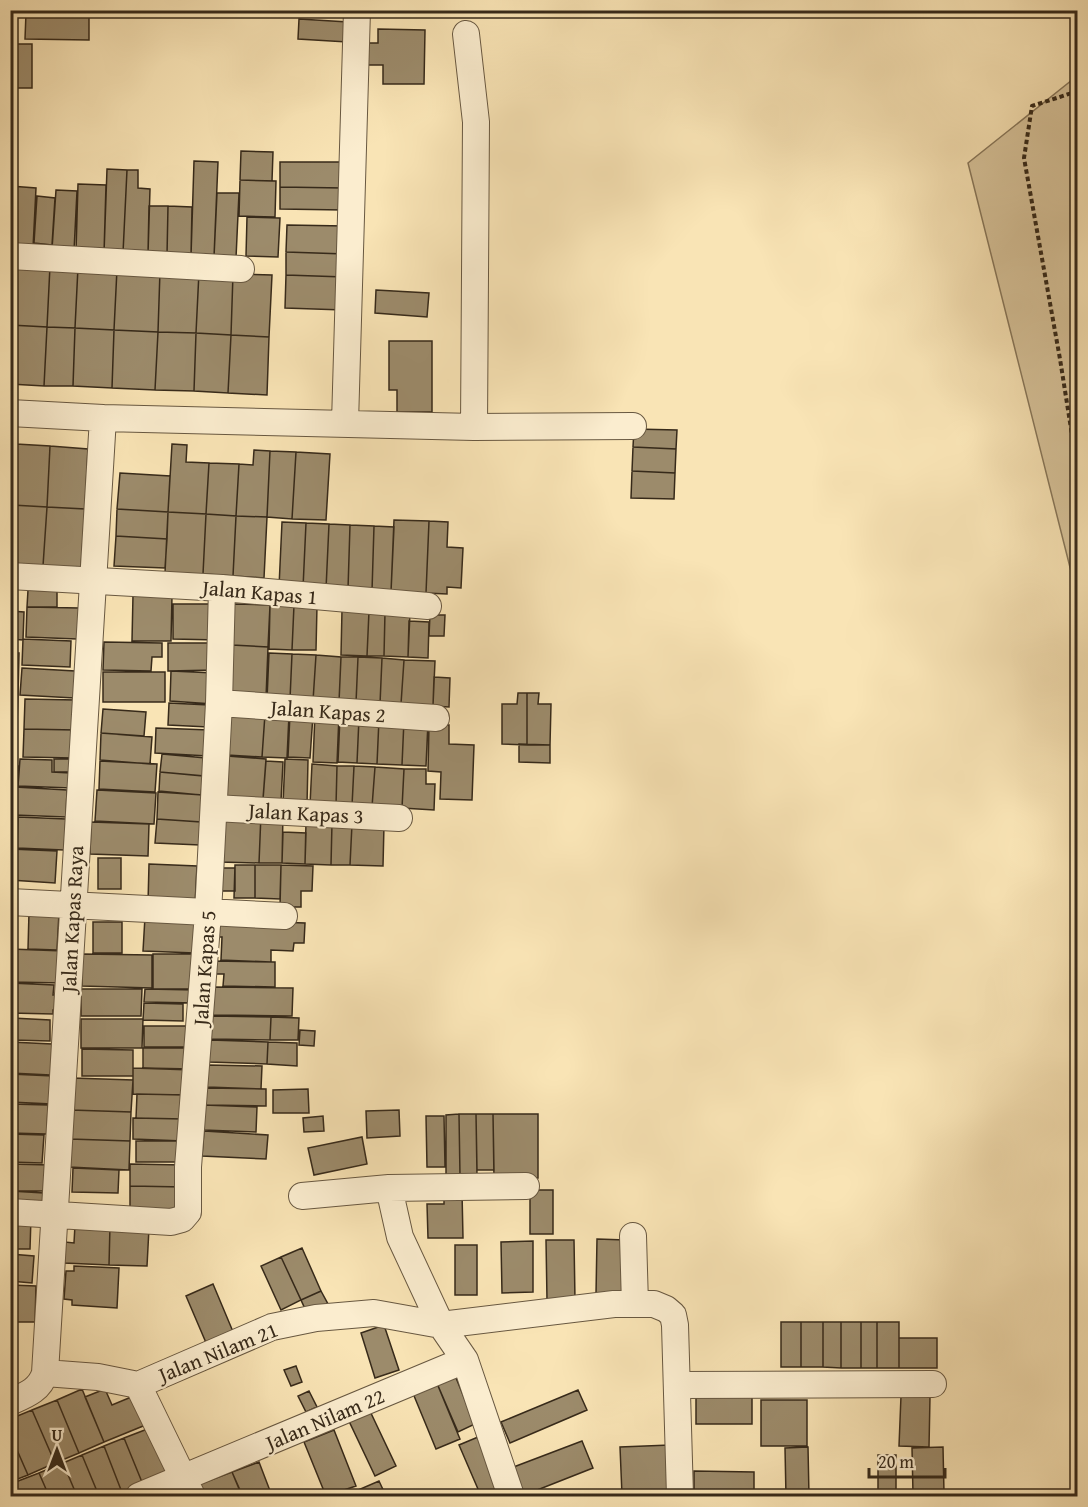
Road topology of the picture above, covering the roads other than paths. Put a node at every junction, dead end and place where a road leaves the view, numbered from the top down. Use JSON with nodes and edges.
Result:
{"nodes":[{"id":1,"x":357,"y":10,"type":"edge"},
{"id":2,"x":466,"y":34,"type":"dead end"},
{"id":3,"x":10,"y":256,"type":"edge"},
{"id":4,"x":241,"y":269,"type":"dead end"},
{"id":5,"x":10,"y":413,"type":"edge"},
{"id":6,"x":103,"y":418,"type":"junction"},
{"id":7,"x":345,"y":423,"type":"junction"},
{"id":8,"x":633,"y":426,"type":"dead end"},
{"id":9,"x":474,"y":427,"type":"junction"},
{"id":10,"x":10,"y":576,"type":"edge"},
{"id":11,"x":92,"y":580,"type":"junction"},
{"id":12,"x":222,"y":588,"type":"junction"},
{"id":13,"x":428,"y":606,"type":"dead end"},
{"id":14,"x":219,"y":703,"type":"junction"},
{"id":15,"x":436,"y":718,"type":"dead end"},
{"id":16,"x":214,"y":808,"type":"junction"},
{"id":17,"x":399,"y":818,"type":"dead end"},
{"id":18,"x":10,"y":902,"type":"edge"},
{"id":19,"x":72,"y":904,"type":"junction"},
{"id":20,"x":208,"y":913,"type":"junction"},
{"id":21,"x":284,"y":916,"type":"dead end"},
{"id":22,"x":526,"y":1186,"type":"dead end"},
{"id":23,"x":389,"y":1188,"type":"junction"},
{"id":24,"x":302,"y":1196,"type":"dead end"},
{"id":25,"x":10,"y":1212,"type":"edge"},
{"id":26,"x":56,"y":1214,"type":"junction"},
{"id":27,"x":633,"y":1236,"type":"dead end"},
{"id":28,"x":635,"y":1304,"type":"junction"},
{"id":29,"x":441,"y":1325,"type":"junction"},
{"id":30,"x":465,"y":1360,"type":"junction"},
{"id":31,"x":45,"y":1373,"type":"junction"},
{"id":32,"x":933,"y":1384,"type":"dead end"},
{"id":33,"x":138,"y":1385,"type":"junction"},
{"id":34,"x":678,"y":1385,"type":"junction"},
{"id":35,"x":10,"y":1402,"type":"edge"},
{"id":36,"x":188,"y":1487,"type":"edge"},
{"id":37,"x":139,"y":1497,"type":"edge"},
{"id":38,"x":511,"y":1497,"type":"edge"},
{"id":39,"x":680,"y":1497,"type":"edge"}],
"edges":[{"from":1,"to":7,"type":"street"},
{"from":2,"to":9,"type":"street"},
{"from":3,"to":4,"type":"street"},
{"from":5,"to":6,"type":"street"},
{"from":6,"to":7,"type":"street"},
{"from":6,"to":11,"type":"street","name":"Jalan Kapas Raya"},
{"from":7,"to":9,"type":"street"},
{"from":8,"to":9,"type":"street"},
{"from":10,"to":11,"type":"street","name":"Jalan Kapas 1"},
{"from":11,"to":12,"type":"street","name":"Jalan Kapas 1"},
{"from":11,"to":19,"type":"street","name":"Jalan Kapas Raya"},
{"from":12,"to":13,"type":"street","name":"Jalan Kapas 1"},
{"from":12,"to":14,"type":"street","name":"Jalan Kapas 5"},
{"from":14,"to":15,"type":"street","name":"Jalan Kapas 2"},
{"from":14,"to":16,"type":"street","name":"Jalan Kapas 5"},
{"from":16,"to":17,"type":"street","name":"Jalan Kapas 3"},
{"from":16,"to":20,"type":"street","name":"Jalan Kapas 5"},
{"from":18,"to":19,"type":"street"},
{"from":19,"to":20,"type":"street"},
{"from":19,"to":26,"type":"street","name":"Jalan Kapas Raya"},
{"from":20,"to":21,"type":"street"},
{"from":20,"to":26,"type":"street","name":"Jalan Kapas 5"},
{"from":22,"to":23,"type":"street"},
{"from":23,"to":24,"type":"street"},
{"from":23,"to":29,"type":"street"},
{"from":25,"to":26,"type":"street"},
{"from":26,"to":31,"type":"street","name":"Jalan Kapas Raya"},
{"from":27,"to":28,"type":"street"},
{"from":28,"to":29,"type":"street","name":"Jalan Nilam 21"},
{"from":28,"to":34,"type":"street","name":"Jalan Nilam 21"},
{"from":29,"to":30,"type":"street"},
{"from":29,"to":33,"type":"street","name":"Jalan Nilam 21"},
{"from":30,"to":36,"type":"street","name":"Jalan Nilam 22"},
{"from":30,"to":38,"type":"street"},
{"from":31,"to":33,"type":"street"},
{"from":31,"to":35,"type":"street"},
{"from":32,"to":34,"type":"street"},
{"from":33,"to":36,"type":"street"},
{"from":34,"to":39,"type":"street","name":"Jalan Nilam 21"},
{"from":36,"to":37,"type":"street","name":"Jalan Nilam 22"}]}
